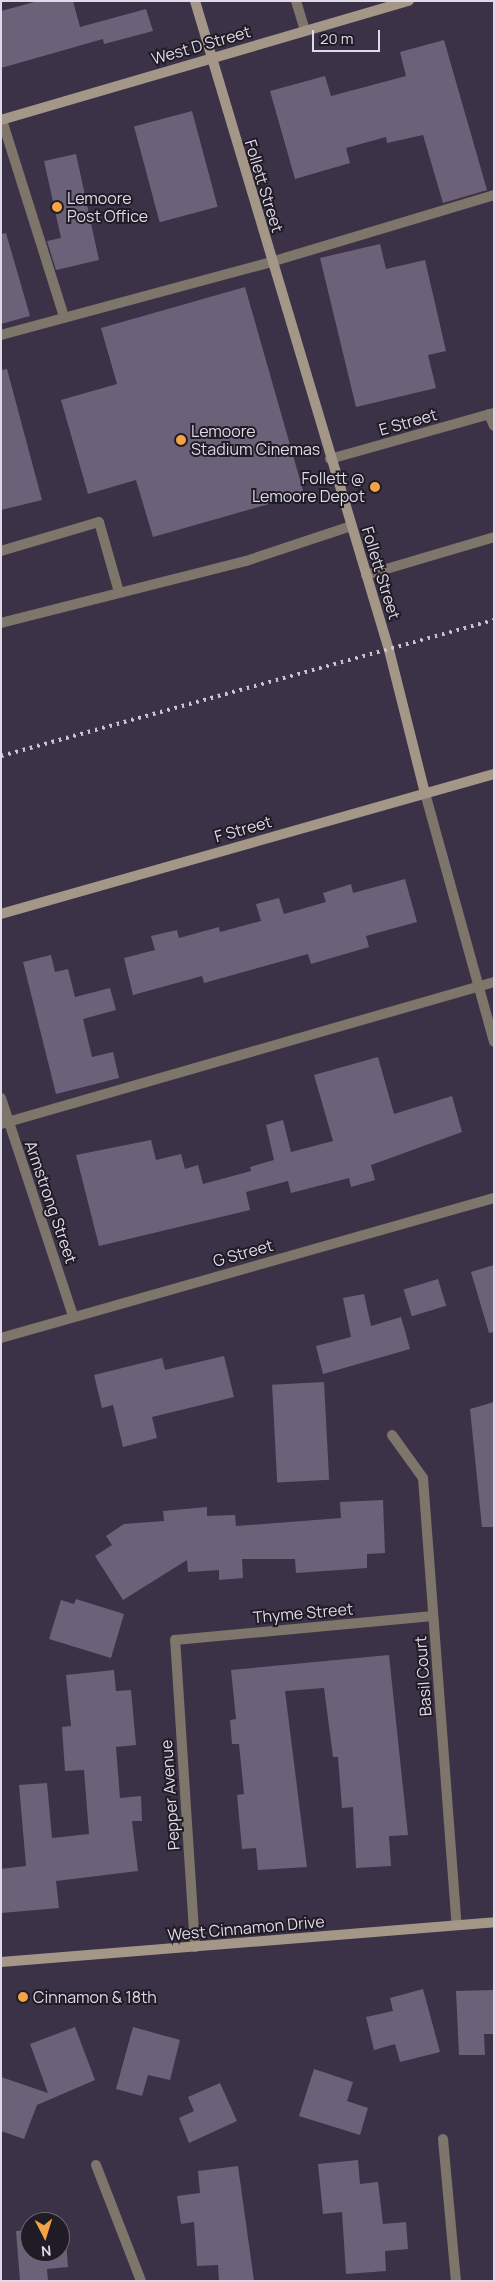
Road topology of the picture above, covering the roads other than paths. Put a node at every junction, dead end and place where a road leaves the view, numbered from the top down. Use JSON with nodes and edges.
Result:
{"nodes":[{"id":1,"x":194,"y":1,"type":"edge"},
{"id":2,"x":296,"y":1,"type":"edge"},
{"id":3,"x":409,"y":1,"type":"edge"},
{"id":4,"x":305,"y":31,"type":"junction"},
{"id":5,"x":210,"y":58,"type":"junction"},
{"id":6,"x":1,"y":120,"type":"edge"},
{"id":7,"x":494,"y":195,"type":"edge"},
{"id":8,"x":271,"y":262,"type":"junction"},
{"id":9,"x":64,"y":317,"type":"junction"},
{"id":10,"x":1,"y":335,"type":"edge"},
{"id":11,"x":492,"y":413,"type":"edge"},
{"id":12,"x":494,"y":426,"type":"edge"},
{"id":13,"x":330,"y":460,"type":"junction"},
{"id":14,"x":350,"y":526,"type":"junction"},
{"id":15,"x":494,"y":537,"type":"edge"},
{"id":16,"x":1,"y":552,"type":"edge"},
{"id":17,"x":366,"y":576,"type":"junction"},
{"id":18,"x":119,"y":592,"type":"junction"},
{"id":19,"x":1,"y":623,"type":"edge"},
{"id":20,"x":494,"y":774,"type":"edge"},
{"id":21,"x":426,"y":793,"type":"junction"},
{"id":22,"x":1,"y":914,"type":"edge"},
{"id":23,"x":494,"y":982,"type":"edge"},
{"id":24,"x":478,"y":986,"type":"junction"},
{"id":25,"x":494,"y":1042,"type":"edge"},
{"id":26,"x":1,"y":1098,"type":"edge"},
{"id":27,"x":4,"y":1123,"type":"edge"},
{"id":28,"x":494,"y":1198,"type":"edge"},
{"id":29,"x":73,"y":1316,"type":"junction"},
{"id":30,"x":1,"y":1338,"type":"edge"},
{"id":31,"x":392,"y":1435,"type":"dead end"},
{"id":32,"x":433,"y":1616,"type":"junction"},
{"id":33,"x":175,"y":1640,"type":"joint"},
{"id":34,"x":494,"y":1922,"type":"edge"},
{"id":35,"x":457,"y":1925,"type":"junction"},
{"id":36,"x":195,"y":1947,"type":"junction"},
{"id":37,"x":1,"y":1962,"type":"edge"},
{"id":38,"x":443,"y":2139,"type":"dead end"},
{"id":39,"x":96,"y":2165,"type":"dead end"},
{"id":40,"x":141,"y":2281,"type":"edge"},
{"id":41,"x":456,"y":2281,"type":"edge"}],
"edges":[{"from":1,"to":5,"type":"street","name":"Follett Street"},
{"from":2,"to":4,"type":"street"},
{"from":3,"to":4,"type":"street","name":"West D Street"},
{"from":4,"to":5,"type":"street","name":"West D Street"},
{"from":5,"to":6,"type":"street","name":"West D Street"},
{"from":5,"to":8,"type":"street","name":"Follett Street"},
{"from":6,"to":9,"type":"street"},
{"from":7,"to":8,"type":"street"},
{"from":8,"to":9,"type":"street"},
{"from":8,"to":13,"type":"street","name":"Follett Street"},
{"from":9,"to":10,"type":"street"},
{"from":11,"to":12,"type":"street"},
{"from":11,"to":13,"type":"street","name":"E Street"},
{"from":13,"to":14,"type":"street","name":"Follett Street"},
{"from":14,"to":17,"type":"street","name":"Follett Street"},
{"from":14,"to":18,"type":"street"},
{"from":15,"to":17,"type":"street"},
{"from":16,"to":18,"type":"street"},
{"from":17,"to":21,"type":"street","name":"Follett Street"},
{"from":18,"to":19,"type":"street"},
{"from":20,"to":21,"type":"street","name":"F Street"},
{"from":21,"to":22,"type":"street","name":"F Street"},
{"from":21,"to":24,"type":"street","name":"Follett Street"},
{"from":23,"to":24,"type":"street"},
{"from":24,"to":25,"type":"street","name":"Follett Street"},
{"from":24,"to":27,"type":"street"},
{"from":26,"to":27,"type":"street","name":"Armstrong Street"},
{"from":27,"to":29,"type":"street","name":"Armstrong Street"},
{"from":28,"to":29,"type":"street","name":"G Street"},
{"from":29,"to":30,"type":"street","name":"G Street"},
{"from":31,"to":32,"type":"street","name":"Basil Court"},
{"from":32,"to":33,"type":"street","name":"Thyme Street"},
{"from":32,"to":35,"type":"street","name":"Basil Court"},
{"from":33,"to":36,"type":"street","name":"Pepper Avenue"},
{"from":34,"to":35,"type":"street","name":"West Cinnamon Drive"},
{"from":35,"to":36,"type":"street","name":"West Cinnamon Drive"},
{"from":36,"to":37,"type":"street","name":"West Cinnamon Drive"},
{"from":38,"to":41,"type":"street"},
{"from":39,"to":40,"type":"street"}]}
